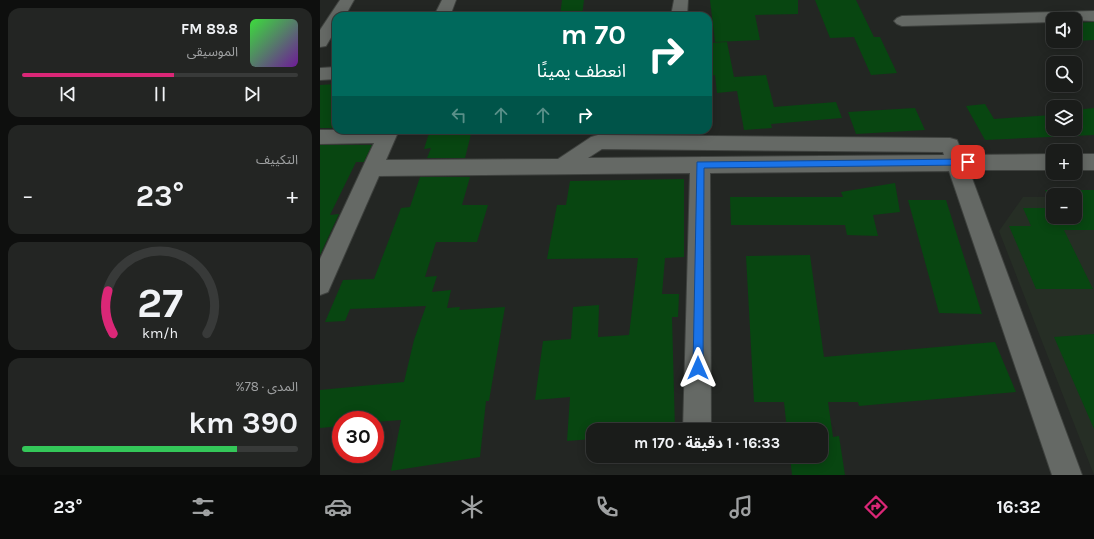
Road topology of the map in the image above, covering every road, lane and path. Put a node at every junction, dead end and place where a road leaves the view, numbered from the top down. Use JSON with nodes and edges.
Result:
{"nodes":[{"id":1,"x":347,"y":0,"type":"edge"},
{"id":2,"x":449,"y":0,"type":"edge"},
{"id":3,"x":681,"y":0,"type":"edge"},
{"id":4,"x":337,"y":12,"type":"edge"},
{"id":5,"x":444,"y":12,"type":"edge"},
{"id":6,"x":680,"y":12,"type":"edge"},
{"id":7,"x":1094,"y":16,"type":"edge"},
{"id":8,"x":331,"y":20,"type":"edge"},
{"id":9,"x":902,"y":21,"type":"dead end"},
{"id":10,"x":320,"y":42,"type":"edge"},
{"id":11,"x":332,"y":73,"type":"edge"},
{"id":12,"x":320,"y":74,"type":"edge"},
{"id":13,"x":372,"y":134,"type":"edge"},
{"id":14,"x":389,"y":134,"type":"edge"},
{"id":15,"x":679,"y":136,"type":"edge"},
{"id":16,"x":320,"y":137,"type":"edge"},
{"id":17,"x":954,"y":162,"type":"junction"},
{"id":18,"x":1046,"y":162,"type":"edge"},
{"id":19,"x":1082,"y":162,"type":"edge"},
{"id":20,"x":1094,"y":162,"type":"edge"},
{"id":21,"x":700,"y":164,"type":"junction"},
{"id":22,"x":562,"y":166,"type":"junction"},
{"id":23,"x":373,"y":168,"type":"junction"},
{"id":24,"x":322,"y":276,"type":"edge"},
{"id":25,"x":698,"y":423,"type":"edge"},
{"id":26,"x":1067,"y":475,"type":"edge"}],
"edges":[{"from":1,"to":4,"type":"street"},
{"from":2,"to":5,"type":"street"},
{"from":3,"to":6,"type":"street"},
{"from":7,"to":9,"type":"street"},
{"from":8,"to":10,"type":"street"},
{"from":11,"to":12,"type":"street"},
{"from":13,"to":16,"type":"street"},
{"from":14,"to":23,"type":"street"},
{"from":15,"to":17,"type":"street"},
{"from":15,"to":22,"type":"street"},
{"from":17,"to":18,"type":"street"},
{"from":17,"to":21,"type":"street"},
{"from":17,"to":26,"type":"street"},
{"from":19,"to":20,"type":"street"},
{"from":21,"to":22,"type":"street"},
{"from":21,"to":25,"type":"street"},
{"from":22,"to":23,"type":"street"},
{"from":23,"to":24,"type":"street"}]}
